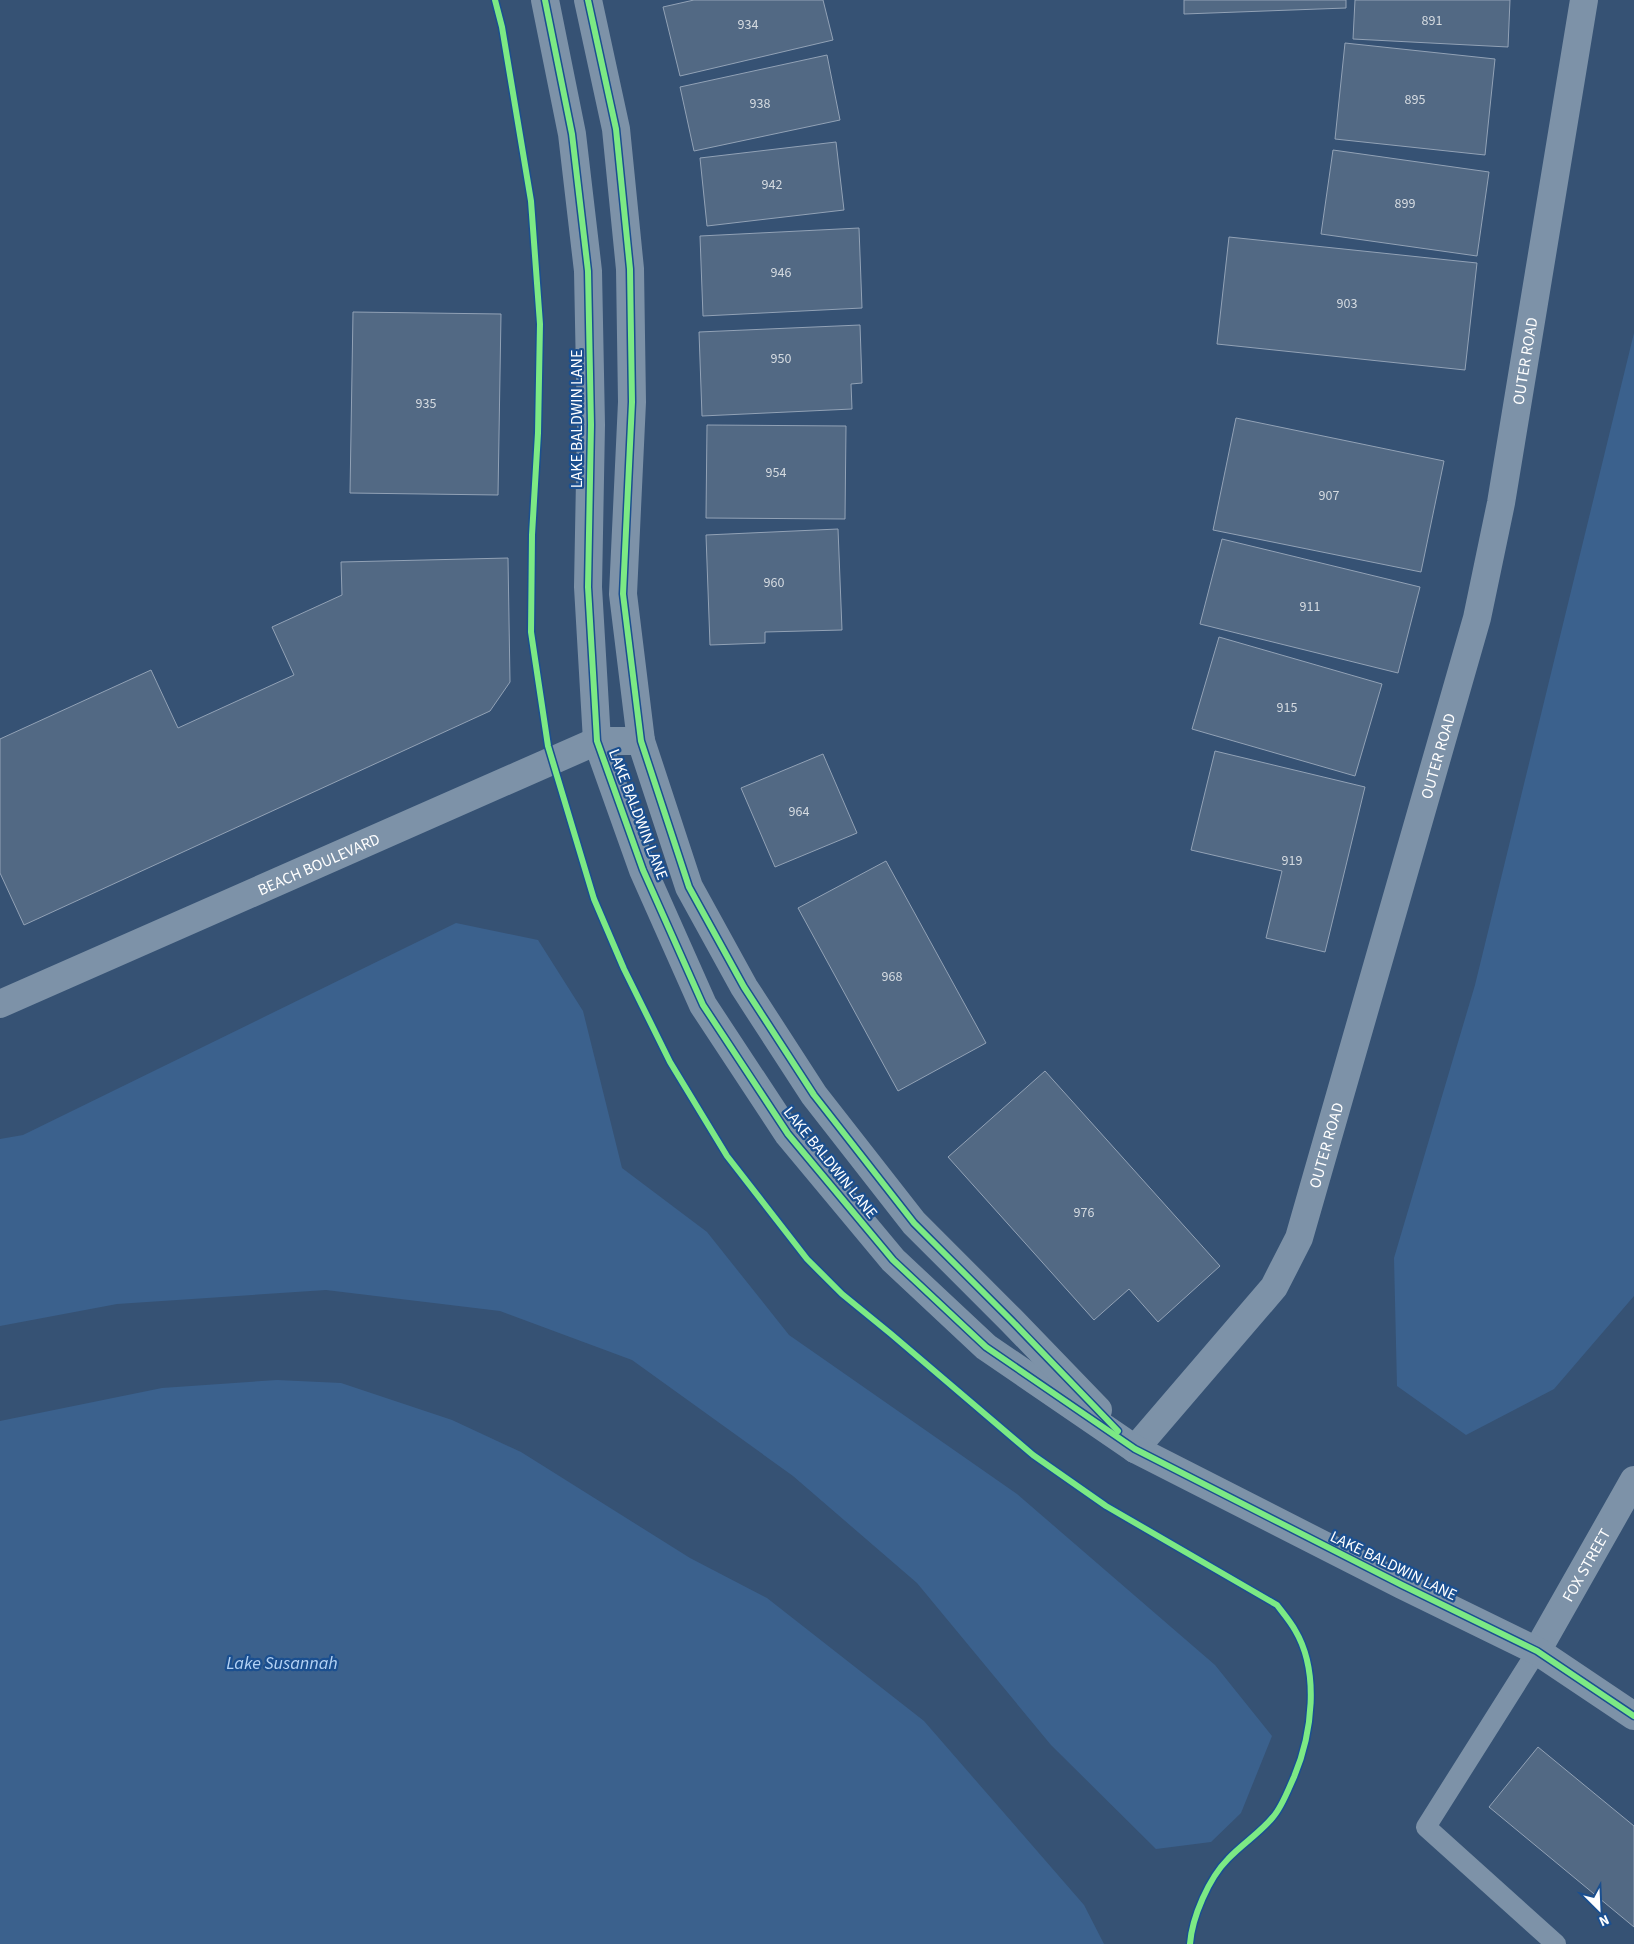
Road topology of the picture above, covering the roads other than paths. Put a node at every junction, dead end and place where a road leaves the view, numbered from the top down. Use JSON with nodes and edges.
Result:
{"nodes":[{"id":1,"x":546,"y":0,"type":"edge"},
{"id":2,"x":588,"y":0,"type":"edge"},
{"id":3,"x":1584,"y":0,"type":"edge"},
{"id":4,"x":641,"y":740,"type":"junction"},
{"id":5,"x":597,"y":741,"type":"junction"},
{"id":6,"x":0,"y":1004,"type":"edge"},
{"id":7,"x":1135,"y":1449,"type":"junction"},
{"id":8,"x":1634,"y":1480,"type":"edge"},
{"id":9,"x":1536,"y":1651,"type":"junction"},
{"id":10,"x":1634,"y":1716,"type":"edge"},
{"id":11,"x":1556,"y":1944,"type":"edge"}],
"edges":[{"from":1,"to":5,"type":"street","name":"LAKE BALDWIN LANE"},
{"from":2,"to":4,"type":"street","name":"LAKE BALDWIN LANE"},
{"from":3,"to":7,"type":"street","name":"OUTER ROAD"},
{"from":4,"to":5,"type":"street","name":"BEACH BOULEVARD"},
{"from":4,"to":7,"type":"street","name":"LAKE BALDWIN LANE"},
{"from":5,"to":6,"type":"street","name":"BEACH BOULEVARD"},
{"from":5,"to":7,"type":"street","name":"LAKE BALDWIN LANE"},
{"from":7,"to":9,"type":"street","name":"LAKE BALDWIN LANE"},
{"from":8,"to":9,"type":"street","name":"FOX STREET"},
{"from":9,"to":10,"type":"street","name":"LAKE BALDWIN LANE"},
{"from":9,"to":11,"type":"lane"}]}
